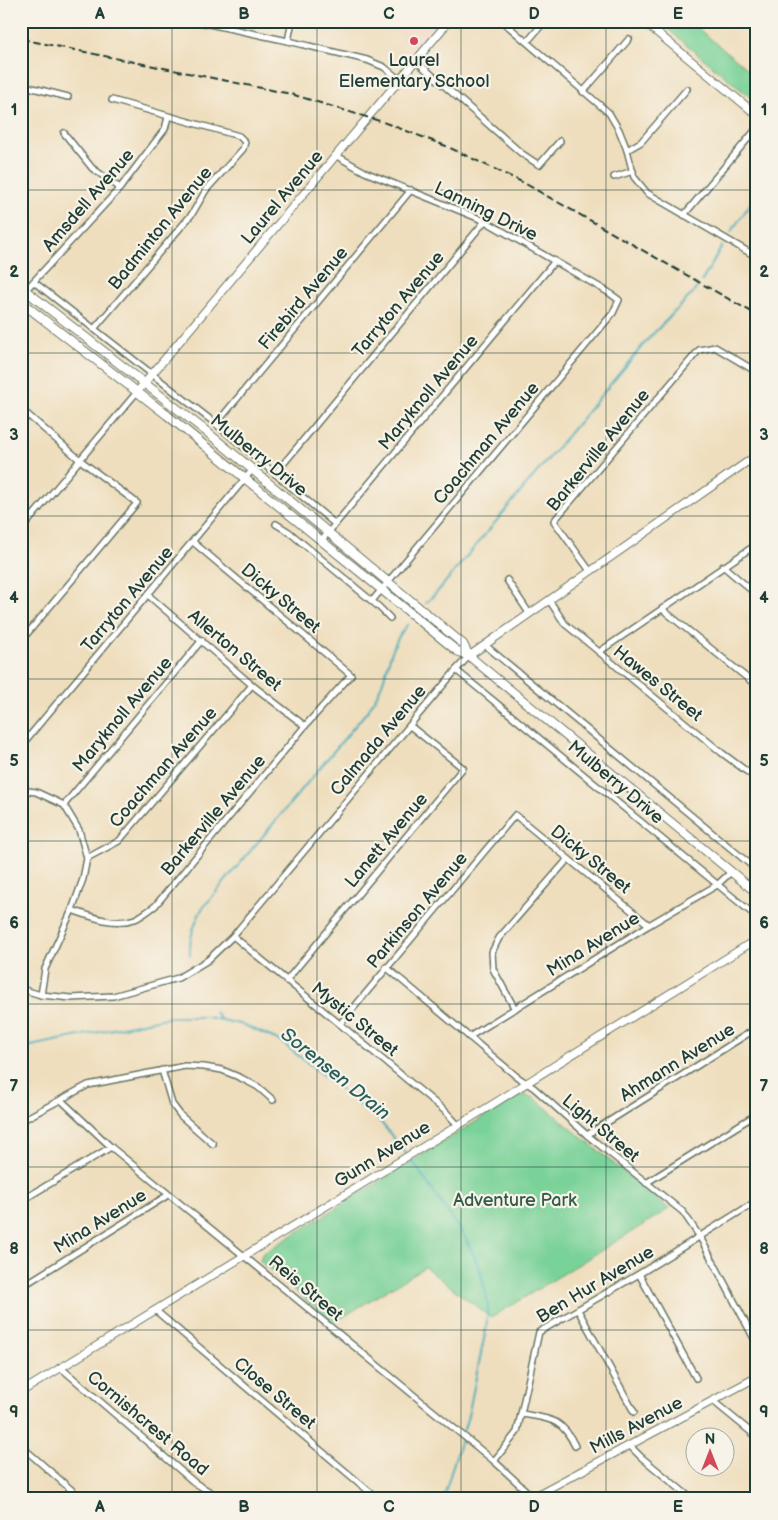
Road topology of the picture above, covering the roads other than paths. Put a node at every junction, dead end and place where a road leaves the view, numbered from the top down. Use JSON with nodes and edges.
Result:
{"nodes":[{"id":1,"x":195,"y":21,"type":"edge"},
{"id":2,"x":292,"y":21,"type":"edge"},
{"id":3,"x":449,"y":21,"type":"edge"},
{"id":4,"x":502,"y":21,"type":"edge"},
{"id":5,"x":545,"y":21,"type":"edge"},
{"id":6,"x":643,"y":21,"type":"edge"},
{"id":7,"x":748,"y":21,"type":"edge"},
{"id":8,"x":205,"y":23,"type":"edge"},
{"id":9,"x":757,"y":28,"type":"edge"},
{"id":10,"x":629,"y":39,"type":"dead end"},
{"id":11,"x":288,"y":41,"type":"junction"},
{"id":12,"x":527,"y":42,"type":"junction"},
{"id":13,"x":416,"y":61,"type":"junction"},
{"id":14,"x":400,"y":80,"type":"junction"},
{"id":15,"x":21,"y":85,"type":"edge"},
{"id":16,"x":687,"y":89,"type":"dead end"},
{"id":17,"x":583,"y":92,"type":"junction"},
{"id":18,"x":68,"y":97,"type":"dead end"},
{"id":19,"x":112,"y":100,"type":"dead end"},
{"id":20,"x":757,"y":115,"type":"edge"},
{"id":21,"x":168,"y":117,"type":"junction"},
{"id":22,"x":757,"y":128,"type":"edge"},
{"id":23,"x":64,"y":132,"type":"dead end"},
{"id":24,"x":560,"y":140,"type":"dead end"},
{"id":25,"x":627,"y":150,"type":"junction"},
{"id":26,"x":337,"y":156,"type":"junction"},
{"id":27,"x":633,"y":171,"type":"junction"},
{"id":28,"x":614,"y":177,"type":"dead end"},
{"id":29,"x":120,"y":188,"type":"junction"},
{"id":30,"x":411,"y":190,"type":"junction"},
{"id":31,"x":684,"y":215,"type":"junction"},
{"id":32,"x":485,"y":221,"type":"junction"},
{"id":33,"x":757,"y":257,"type":"edge"},
{"id":34,"x":555,"y":261,"type":"junction"},
{"id":35,"x":34,"y":282,"type":"junction"},
{"id":36,"x":23,"y":291,"type":"edge"},
{"id":37,"x":618,"y":300,"type":"joint"},
{"id":38,"x":21,"y":302,"type":"edge"},
{"id":39,"x":94,"y":329,"type":"junction"},
{"id":40,"x":757,"y":372,"type":"edge"},
{"id":41,"x":152,"y":374,"type":"junction"},
{"id":42,"x":144,"y":383,"type":"junction"},
{"id":43,"x":137,"y":392,"type":"junction"},
{"id":44,"x":21,"y":424,"type":"edge"},
{"id":45,"x":216,"y":424,"type":"junction"},
{"id":46,"x":757,"y":455,"type":"edge"},
{"id":47,"x":80,"y":460,"type":"junction"},
{"id":48,"x":253,"y":469,"type":"junction"},
{"id":49,"x":275,"y":474,"type":"junction"},
{"id":50,"x":244,"y":478,"type":"junction"},
{"id":51,"x":276,"y":524,"type":"dead end"},
{"id":52,"x":335,"y":524,"type":"junction"},
{"id":53,"x":21,"y":530,"type":"edge"},
{"id":54,"x":329,"y":532,"type":"junction"},
{"id":55,"x":322,"y":540,"type":"junction"},
{"id":56,"x":193,"y":542,"type":"junction"},
{"id":57,"x":757,"y":544,"type":"edge"},
{"id":58,"x":723,"y":566,"type":"junction"},
{"id":59,"x":590,"y":571,"type":"junction"},
{"id":60,"x":507,"y":580,"type":"dead end"},
{"id":61,"x":387,"y":582,"type":"junction"},
{"id":62,"x":381,"y":589,"type":"junction"},
{"id":63,"x":757,"y":594,"type":"edge"},
{"id":64,"x":148,"y":595,"type":"junction"},
{"id":65,"x":548,"y":600,"type":"junction"},
{"id":66,"x":372,"y":601,"type":"junction"},
{"id":67,"x":662,"y":609,"type":"junction"},
{"id":68,"x":530,"y":614,"type":"junction"},
{"id":69,"x":390,"y":618,"type":"dead end"},
{"id":70,"x":202,"y":640,"type":"junction"},
{"id":71,"x":21,"y":641,"type":"edge"},
{"id":72,"x":485,"y":645,"type":"junction"},
{"id":73,"x":599,"y":652,"type":"junction"},
{"id":74,"x":469,"y":656,"type":"junction"},
{"id":75,"x":456,"y":670,"type":"junction"},
{"id":76,"x":351,"y":675,"type":"joint"},
{"id":77,"x":252,"y":684,"type":"junction"},
{"id":78,"x":757,"y":686,"type":"edge"},
{"id":79,"x":305,"y":726,"type":"junction"},
{"id":80,"x":410,"y":726,"type":"junction"},
{"id":81,"x":21,"y":746,"type":"edge"},
{"id":82,"x":757,"y":779,"type":"edge"},
{"id":83,"x":21,"y":790,"type":"edge"},
{"id":84,"x":64,"y":805,"type":"junction"},
{"id":85,"x":515,"y":815,"type":"joint"},
{"id":86,"x":87,"y":858,"type":"junction"},
{"id":87,"x":568,"y":859,"type":"junction"},
{"id":88,"x":757,"y":870,"type":"edge"},
{"id":89,"x":731,"y":872,"type":"junction"},
{"id":90,"x":717,"y":885,"type":"junction"},
{"id":91,"x":757,"y":893,"type":"edge"},
{"id":92,"x":72,"y":910,"type":"junction"},
{"id":93,"x":757,"y":917,"type":"edge"},
{"id":94,"x":649,"y":925,"type":"junction"},
{"id":95,"x":233,"y":936,"type":"junction"},
{"id":96,"x":757,"y":940,"type":"edge"},
{"id":97,"x":386,"y":967,"type":"junction"},
{"id":98,"x":286,"y":981,"type":"junction"},
{"id":99,"x":21,"y":989,"type":"edge"},
{"id":100,"x":41,"y":995,"type":"junction"},
{"id":101,"x":514,"y":1010,"type":"junction"},
{"id":102,"x":340,"y":1024,"type":"junction"},
{"id":103,"x":757,"y":1028,"type":"edge"},
{"id":104,"x":469,"y":1037,"type":"junction"},
{"id":105,"x":162,"y":1070,"type":"junction"},
{"id":106,"x":526,"y":1083,"type":"junction"},
{"id":107,"x":61,"y":1100,"type":"junction"},
{"id":108,"x":273,"y":1100,"type":"dead end"},
{"id":109,"x":757,"y":1114,"type":"edge"},
{"id":110,"x":21,"y":1121,"type":"edge"},
{"id":111,"x":458,"y":1125,"type":"junction"},
{"id":112,"x":587,"y":1135,"type":"junction"},
{"id":113,"x":213,"y":1144,"type":"dead end"},
{"id":114,"x":111,"y":1147,"type":"junction"},
{"id":115,"x":646,"y":1183,"type":"junction"},
{"id":116,"x":168,"y":1195,"type":"junction"},
{"id":117,"x":21,"y":1201,"type":"edge"},
{"id":118,"x":757,"y":1202,"type":"edge"},
{"id":119,"x":700,"y":1237,"type":"junction"},
{"id":120,"x":244,"y":1255,"type":"junction"},
{"id":121,"x":639,"y":1274,"type":"junction"},
{"id":122,"x":21,"y":1287,"type":"edge"},
{"id":123,"x":156,"y":1310,"type":"junction"},
{"id":124,"x":578,"y":1310,"type":"junction"},
{"id":125,"x":757,"y":1344,"type":"edge"},
{"id":126,"x":60,"y":1368,"type":"junction"},
{"id":127,"x":757,"y":1377,"type":"edge"},
{"id":128,"x":696,"y":1378,"type":"dead end"},
{"id":129,"x":21,"y":1392,"type":"edge"},
{"id":130,"x":713,"y":1401,"type":"junction"},
{"id":131,"x":634,"y":1412,"type":"dead end"},
{"id":132,"x":522,"y":1414,"type":"junction"},
{"id":133,"x":757,"y":1437,"type":"edge"},
{"id":134,"x":630,"y":1445,"type":"junction"},
{"id":135,"x":21,"y":1446,"type":"edge"},
{"id":136,"x":575,"y":1446,"type":"dead end"},
{"id":137,"x":494,"y":1461,"type":"junction"},
{"id":138,"x":531,"y":1498,"type":"edge"},
{"id":139,"x":82,"y":1499,"type":"edge"},
{"id":140,"x":219,"y":1499,"type":"edge"},
{"id":141,"x":374,"y":1499,"type":"edge"},
{"id":142,"x":692,"y":1499,"type":"edge"}],
"edges":[{"from":1,"to":8,"type":"street"},
{"from":2,"to":11,"type":"street"},
{"from":3,"to":13,"type":"street","name":"Laurel Avenue"},
{"from":4,"to":12,"type":"street"},
{"from":5,"to":12,"type":"street"},
{"from":6,"to":20,"type":"street"},
{"from":7,"to":9,"type":"street"},
{"from":8,"to":11,"type":"street"},
{"from":10,"to":17,"type":"street"},
{"from":11,"to":14,"type":"street"},
{"from":12,"to":17,"type":"street"},
{"from":13,"to":14,"type":"street","name":"Laurel Avenue"},
{"from":13,"to":24,"type":"street"},
{"from":14,"to":26,"type":"street","name":"Laurel Avenue"},
{"from":15,"to":18,"type":"street"},
{"from":16,"to":25,"type":"street"},
{"from":17,"to":25,"type":"street"},
{"from":19,"to":21,"type":"street"},
{"from":21,"to":29,"type":"street","name":"Amsdell Avenue"},
{"from":21,"to":39,"type":"street","name":"Badminton Avenue"},
{"from":22,"to":31,"type":"street"},
{"from":23,"to":29,"type":"street"},
{"from":25,"to":27,"type":"street"},
{"from":26,"to":30,"type":"street","name":"Lanning Drive"},
{"from":26,"to":41,"type":"street","name":"Laurel Avenue"},
{"from":27,"to":28,"type":"street"},
{"from":27,"to":31,"type":"street"},
{"from":29,"to":35,"type":"street","name":"Amsdell Avenue"},
{"from":30,"to":32,"type":"street","name":"Lanning Drive"},
{"from":30,"to":45,"type":"street","name":"Firebird Avenue"},
{"from":31,"to":33,"type":"street"},
{"from":32,"to":34,"type":"street","name":"Lanning Drive"},
{"from":32,"to":49,"type":"street","name":"Tarryton Avenue"},
{"from":34,"to":37,"type":"street","name":"Lanning Drive"},
{"from":34,"to":52,"type":"street","name":"Maryknoll Avenue"},
{"from":35,"to":36,"type":"street","name":"Amsdell Avenue"},
{"from":35,"to":39,"type":"street"},
{"from":36,"to":42,"type":"main road","name":"Mulberry Drive"},
{"from":37,"to":61,"type":"street","name":"Coachman Avenue"},
{"from":38,"to":43,"type":"main road","name":"Mulberry Drive"},
{"from":39,"to":41,"type":"street"},
{"from":40,"to":59,"type":"street","name":"Barkerville Avenue"},
{"from":41,"to":42,"type":"street","name":"Laurel Avenue"},
{"from":41,"to":45,"type":"street"},
{"from":42,"to":43,"type":"street","name":"Laurel Avenue"},
{"from":42,"to":48,"type":"main road","name":"Mulberry Drive"},
{"from":43,"to":47,"type":"street"},
{"from":43,"to":50,"type":"main road","name":"Mulberry Drive"},
{"from":44,"to":47,"type":"street"},
{"from":45,"to":49,"type":"street"},
{"from":46,"to":59,"type":"street","name":"Calmada Avenue"},
{"from":47,"to":53,"type":"street"},
{"from":47,"to":71,"type":"street"},
{"from":48,"to":50,"type":"street","name":"Tarryton Avenue"},
{"from":48,"to":54,"type":"main road","name":"Mulberry Drive"},
{"from":49,"to":52,"type":"street"},
{"from":50,"to":55,"type":"main road","name":"Mulberry Drive"},
{"from":50,"to":56,"type":"street","name":"Tarryton Avenue"},
{"from":51,"to":66,"type":"street"},
{"from":52,"to":54,"type":"street","name":"Maryknoll Avenue"},
{"from":54,"to":55,"type":"street","name":"Maryknoll Avenue"},
{"from":54,"to":61,"type":"main road","name":"Mulberry Drive"},
{"from":55,"to":62,"type":"main road","name":"Mulberry Drive"},
{"from":56,"to":64,"type":"street","name":"Tarryton Avenue"},
{"from":56,"to":76,"type":"street","name":"Dicky Street"},
{"from":57,"to":58,"type":"street"},
{"from":58,"to":63,"type":"street"},
{"from":58,"to":67,"type":"street"},
{"from":59,"to":65,"type":"street","name":"Calmada Avenue"},
{"from":60,"to":68,"type":"street"},
{"from":61,"to":62,"type":"street","name":"Coachman Avenue"},
{"from":61,"to":74,"type":"main road","name":"Mulberry Drive"},
{"from":62,"to":66,"type":"street","name":"Coachman Avenue"},
{"from":62,"to":74,"type":"main road","name":"Mulberry Drive"},
{"from":64,"to":70,"type":"street","name":"Allerton Street"},
{"from":64,"to":81,"type":"street","name":"Tarryton Avenue"},
{"from":65,"to":68,"type":"street","name":"Calmada Avenue"},
{"from":65,"to":73,"type":"street","name":"Hawes Street"},
{"from":66,"to":69,"type":"street"},
{"from":67,"to":73,"type":"street"},
{"from":67,"to":78,"type":"street"},
{"from":68,"to":72,"type":"street","name":"Calmada Avenue"},
{"from":70,"to":77,"type":"street","name":"Allerton Street"},
{"from":70,"to":84,"type":"street","name":"Maryknoll Avenue"},
{"from":72,"to":74,"type":"street","name":"Calmada Avenue"},
{"from":72,"to":88,"type":"street"},
{"from":73,"to":82,"type":"street","name":"Hawes Street"},
{"from":74,"to":75,"type":"street","name":"Calmada Avenue"},
{"from":74,"to":89,"type":"main road","name":"Mulberry Drive"},
{"from":75,"to":80,"type":"street","name":"Calmada Avenue"},
{"from":75,"to":90,"type":"street","name":"Mulberry Drive"},
{"from":76,"to":79,"type":"street","name":"Barkerville Avenue"},
{"from":77,"to":79,"type":"street","name":"Allerton Street"},
{"from":77,"to":86,"type":"street","name":"Coachman Avenue"},
{"from":79,"to":92,"type":"street","name":"Barkerville Avenue"},
{"from":80,"to":95,"type":"street","name":"Calmada Avenue"},
{"from":80,"to":98,"type":"street","name":"Lanett Avenue"},
{"from":83,"to":84,"type":"street"},
{"from":84,"to":86,"type":"street"},
{"from":85,"to":87,"type":"street","name":"Dicky Street"},
{"from":85,"to":97,"type":"street","name":"Parkinson Avenue"},
{"from":86,"to":92,"type":"street"},
{"from":87,"to":94,"type":"street","name":"Dicky Street"},
{"from":87,"to":101,"type":"street"},
{"from":89,"to":90,"type":"street","name":"Mina Avenue"},
{"from":89,"to":91,"type":"main road","name":"Mulberry Drive"},
{"from":90,"to":93,"type":"street","name":"Mulberry Drive"},
{"from":90,"to":94,"type":"street","name":"Mina Avenue"},
{"from":92,"to":100,"type":"street"},
{"from":94,"to":101,"type":"street","name":"Mina Avenue"},
{"from":95,"to":98,"type":"street","name":"Mystic Street"},
{"from":95,"to":100,"type":"street","name":"Calmada Avenue"},
{"from":96,"to":106,"type":"street","name":"Gunn Avenue"},
{"from":97,"to":102,"type":"street","name":"Parkinson Avenue"},
{"from":97,"to":104,"type":"street","name":"Light Street"},
{"from":98,"to":102,"type":"street","name":"Mystic Street"},
{"from":99,"to":100,"type":"street","name":"Calmada Avenue"},
{"from":101,"to":104,"type":"street","name":"Mina Avenue"},
{"from":102,"to":111,"type":"street","name":"Mystic Street"},
{"from":103,"to":112,"type":"street","name":"Ahmann Avenue"},
{"from":104,"to":106,"type":"street","name":"Light Street"},
{"from":105,"to":107,"type":"street"},
{"from":105,"to":108,"type":"street"},
{"from":105,"to":113,"type":"street"},
{"from":106,"to":111,"type":"street","name":"Gunn Avenue"},
{"from":106,"to":112,"type":"street","name":"Light Street"},
{"from":107,"to":110,"type":"street"},
{"from":107,"to":114,"type":"street","name":"Reis Street"},
{"from":109,"to":115,"type":"street"},
{"from":111,"to":120,"type":"street","name":"Gunn Avenue"},
{"from":112,"to":115,"type":"street","name":"Light Street"},
{"from":114,"to":116,"type":"street","name":"Reis Street"},
{"from":114,"to":117,"type":"street"},
{"from":115,"to":119,"type":"street","name":"Light Street"},
{"from":116,"to":120,"type":"street","name":"Reis Street"},
{"from":116,"to":122,"type":"street","name":"Mina Avenue"},
{"from":118,"to":119,"type":"street","name":"Ben Hur Avenue"},
{"from":119,"to":121,"type":"street","name":"Ben Hur Avenue"},
{"from":119,"to":125,"type":"street","name":"Light Street"},
{"from":120,"to":123,"type":"street","name":"Gunn Avenue"},
{"from":120,"to":137,"type":"street","name":"Reis Street"},
{"from":121,"to":124,"type":"street","name":"Ben Hur Avenue"},
{"from":121,"to":128,"type":"street"},
{"from":123,"to":126,"type":"street","name":"Gunn Avenue"},
{"from":123,"to":141,"type":"street","name":"Close Street"},
{"from":124,"to":131,"type":"street"},
{"from":124,"to":132,"type":"street","name":"Ben Hur Avenue"},
{"from":126,"to":129,"type":"street","name":"Gunn Avenue"},
{"from":126,"to":140,"type":"street","name":"Cornishcrest Road"},
{"from":127,"to":130,"type":"street","name":"Mills Avenue"},
{"from":130,"to":133,"type":"street"},
{"from":130,"to":134,"type":"street","name":"Mills Avenue"},
{"from":132,"to":136,"type":"street"},
{"from":132,"to":137,"type":"street","name":"Ben Hur Avenue"},
{"from":134,"to":138,"type":"street","name":"Mills Avenue"},
{"from":134,"to":142,"type":"street"},
{"from":135,"to":139,"type":"street"},
{"from":137,"to":138,"type":"street","name":"Reis Street"}]}
